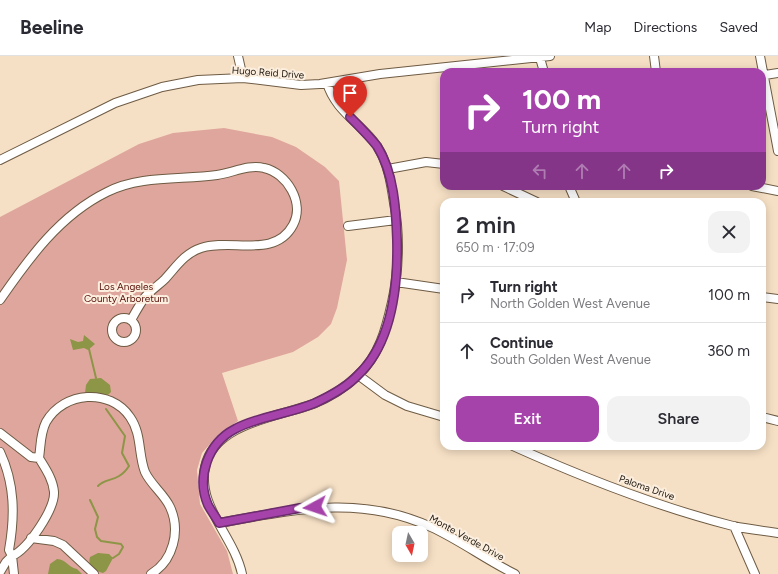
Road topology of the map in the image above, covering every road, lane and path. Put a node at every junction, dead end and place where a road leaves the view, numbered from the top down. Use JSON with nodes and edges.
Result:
{"nodes":[{"id":1,"x":238,"y":56,"type":"edge"},
{"id":2,"x":550,"y":56,"type":"edge"},
{"id":3,"x":654,"y":56,"type":"edge"},
{"id":4,"x":760,"y":56,"type":"edge"},
{"id":5,"x":540,"y":58,"type":"junction"},
{"id":6,"x":482,"y":59,"type":"edge"},
{"id":7,"x":543,"y":68,"type":"edge"},
{"id":8,"x":656,"y":68,"type":"edge"},
{"id":9,"x":763,"y":68,"type":"edge"},
{"id":10,"x":778,"y":73,"type":"edge"},
{"id":11,"x":766,"y":75,"type":"edge"},
{"id":12,"x":243,"y":78,"type":"junction"},
{"id":13,"x":766,"y":81,"type":"edge"},
{"id":14,"x":327,"y":83,"type":"junction"},
{"id":15,"x":778,"y":151,"type":"edge"},
{"id":16,"x":0,"y":160,"type":"edge"},
{"id":17,"x":440,"y":164,"type":"edge"},
{"id":18,"x":388,"y":169,"type":"junction"},
{"id":19,"x":766,"y":189,"type":"edge"},
{"id":20,"x":512,"y":190,"type":"edge"},
{"id":21,"x":778,"y":191,"type":"edge"},
{"id":22,"x":528,"y":198,"type":"edge"},
{"id":23,"x":396,"y":220,"type":"junction"},
{"id":24,"x":348,"y":226,"type":"dead end"},
{"id":25,"x":396,"y":282,"type":"junction"},
{"id":26,"x":440,"y":288,"type":"edge"},
{"id":27,"x":766,"y":298,"type":"edge"},
{"id":28,"x":778,"y":299,"type":"edge"},
{"id":29,"x":0,"y":300,"type":"edge"},
{"id":30,"x":131,"y":320,"type":"dead end"},
{"id":31,"x":358,"y":375,"type":"junction"},
{"id":32,"x":440,"y":417,"type":"edge"},
{"id":33,"x":766,"y":417,"type":"edge"},
{"id":34,"x":778,"y":421,"type":"edge"},
{"id":35,"x":0,"y":434,"type":"edge"},
{"id":36,"x":522,"y":450,"type":"edge"},
{"id":37,"x":0,"y":452,"type":"edge"},
{"id":38,"x":39,"y":458,"type":"junction"},
{"id":39,"x":219,"y":523,"type":"junction"},
{"id":40,"x":734,"y":526,"type":"junction"},
{"id":41,"x":778,"y":533,"type":"edge"},
{"id":42,"x":31,"y":538,"type":"junction"},
{"id":43,"x":12,"y":556,"type":"junction"},
{"id":44,"x":0,"y":572,"type":"edge"},
{"id":45,"x":91,"y":572,"type":"edge"},
{"id":46,"x":14,"y":574,"type":"edge"},
{"id":47,"x":151,"y":574,"type":"edge"},
{"id":48,"x":242,"y":574,"type":"edge"},
{"id":49,"x":515,"y":574,"type":"edge"},
{"id":50,"x":755,"y":574,"type":"edge"}],
"edges":[{"from":1,"to":12,"type":"street"},
{"from":2,"to":5,"type":"street","name":"Hugo Reid Drive"},
{"from":3,"to":8,"type":"street"},
{"from":4,"to":9,"type":"street"},
{"from":5,"to":6,"type":"street","name":"Hugo Reid Drive"},
{"from":5,"to":7,"type":"street"},
{"from":6,"to":14,"type":"street","name":"Hugo Reid Drive"},
{"from":10,"to":11,"type":"street"},
{"from":12,"to":14,"type":"street","name":"Hugo Reid Drive"},
{"from":12,"to":16,"type":"street","name":"Hugo Reid Drive"},
{"from":13,"to":15,"type":"street"},
{"from":14,"to":18,"type":"street"},
{"from":17,"to":18,"type":"street"},
{"from":18,"to":23,"type":"street"},
{"from":19,"to":21,"type":"street"},
{"from":20,"to":22,"type":"street"},
{"from":23,"to":24,"type":"street"},
{"from":23,"to":25,"type":"street"},
{"from":25,"to":26,"type":"street"},
{"from":25,"to":31,"type":"street"},
{"from":27,"to":28,"type":"street"},
{"from":29,"to":30,"type":"street"},
{"from":31,"to":32,"type":"street"},
{"from":31,"to":39,"type":"street"},
{"from":33,"to":34,"type":"street"},
{"from":35,"to":38,"type":"street"},
{"from":36,"to":40,"type":"street","name":"Paloma Drive"},
{"from":37,"to":43,"type":"street"},
{"from":38,"to":42,"type":"street"},
{"from":38,"to":47,"type":"street"},
{"from":39,"to":48,"type":"street"},
{"from":39,"to":49,"type":"street","name":"Monte Verde Drive"},
{"from":40,"to":41,"type":"street","name":"Paloma Drive"},
{"from":40,"to":50,"type":"street"},
{"from":42,"to":43,"type":"street"},
{"from":42,"to":45,"type":"street"},
{"from":43,"to":44,"type":"street"},
{"from":43,"to":46,"type":"street"}]}
